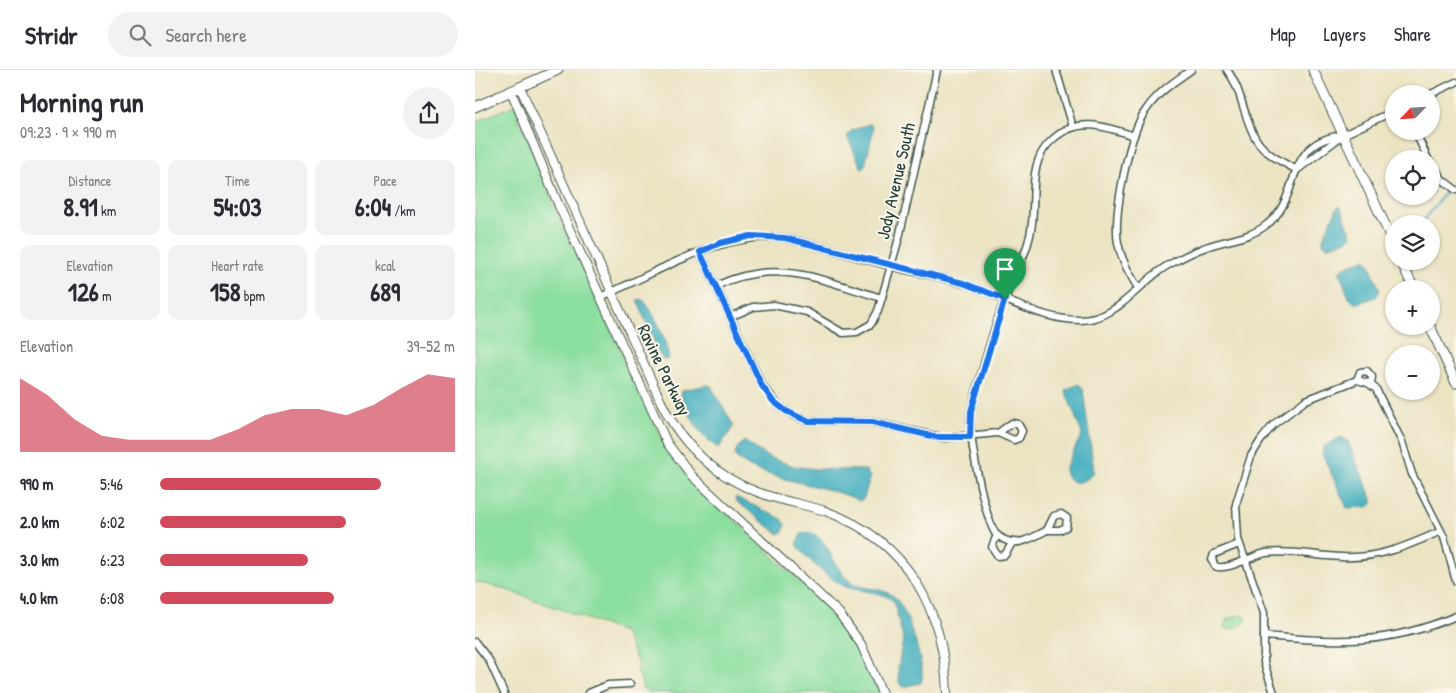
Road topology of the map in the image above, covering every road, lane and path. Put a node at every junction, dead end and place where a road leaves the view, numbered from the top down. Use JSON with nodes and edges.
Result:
{"nodes":[{"id":1,"x":558,"y":70,"type":"edge"},
{"id":2,"x":937,"y":70,"type":"edge"},
{"id":3,"x":1056,"y":70,"type":"edge"},
{"id":4,"x":1191,"y":70,"type":"edge"},
{"id":5,"x":1227,"y":70,"type":"edge"},
{"id":6,"x":1313,"y":70,"type":"edge"},
{"id":7,"x":1456,"y":82,"type":"edge"},
{"id":8,"x":520,"y":87,"type":"junction"},
{"id":9,"x":1440,"y":90,"type":"edge"},
{"id":10,"x":511,"y":91,"type":"junction"},
{"id":11,"x":475,"y":107,"type":"edge"},
{"id":12,"x":1385,"y":115,"type":"edge"},
{"id":13,"x":1073,"y":127,"type":"junction"},
{"id":14,"x":1343,"y":135,"type":"junction"},
{"id":15,"x":1134,"y":136,"type":"junction"},
{"id":16,"x":1297,"y":170,"type":"junction"},
{"id":17,"x":1440,"y":176,"type":"edge"},
{"id":18,"x":1456,"y":190,"type":"edge"},
{"id":19,"x":1385,"y":225,"type":"edge"},
{"id":20,"x":700,"y":252,"type":"junction"},
{"id":21,"x":891,"y":266,"type":"junction"},
{"id":22,"x":715,"y":286,"type":"junction"},
{"id":23,"x":1138,"y":288,"type":"junction"},
{"id":24,"x":611,"y":292,"type":"junction"},
{"id":25,"x":600,"y":296,"type":"junction"},
{"id":26,"x":882,"y":298,"type":"junction"},
{"id":27,"x":1005,"y":299,"type":"junction"},
{"id":28,"x":730,"y":317,"type":"junction"},
{"id":29,"x":1434,"y":335,"type":"edge"},
{"id":30,"x":1357,"y":380,"type":"junction"},
{"id":31,"x":1456,"y":384,"type":"edge"},
{"id":32,"x":1371,"y":385,"type":"junction"},
{"id":33,"x":998,"y":433,"type":"dead end"},
{"id":34,"x":970,"y":437,"type":"junction"},
{"id":35,"x":1047,"y":530,"type":"dead end"},
{"id":36,"x":1441,"y":530,"type":"junction"},
{"id":37,"x":997,"y":536,"type":"junction"},
{"id":38,"x":1012,"y":543,"type":"junction"},
{"id":39,"x":1239,"y":544,"type":"junction"},
{"id":40,"x":1245,"y":560,"type":"junction"},
{"id":41,"x":1456,"y":581,"type":"edge"},
{"id":42,"x":1456,"y":616,"type":"edge"},
{"id":43,"x":1264,"y":636,"type":"junction"},
{"id":44,"x":475,"y":642,"type":"edge"},
{"id":45,"x":630,"y":684,"type":"dead end"},
{"id":46,"x":503,"y":693,"type":"edge"},
{"id":47,"x":589,"y":693,"type":"edge"},
{"id":48,"x":882,"y":693,"type":"edge"},
{"id":49,"x":947,"y":693,"type":"edge"},
{"id":50,"x":1274,"y":693,"type":"edge"}],
"edges":[{"from":1,"to":8,"type":"main road"},
{"from":2,"to":21,"type":"street","name":"Jody Avenue South"},
{"from":3,"to":13,"type":"street"},
{"from":4,"to":15,"type":"street"},
{"from":5,"to":16,"type":"street"},
{"from":6,"to":14,"type":"main road"},
{"from":7,"to":9,"type":"street"},
{"from":8,"to":10,"type":"main road"},
{"from":8,"to":24,"type":"street","name":"Ravine Parkway"},
{"from":10,"to":11,"type":"main road"},
{"from":10,"to":25,"type":"street","name":"Ravine Parkway"},
{"from":12,"to":14,"type":"street"},
{"from":13,"to":15,"type":"street"},
{"from":13,"to":27,"type":"street"},
{"from":14,"to":16,"type":"street"},
{"from":14,"to":19,"type":"main road"},
{"from":15,"to":23,"type":"street"},
{"from":16,"to":23,"type":"street"},
{"from":17,"to":18,"type":"street"},
{"from":20,"to":21,"type":"street"},
{"from":20,"to":22,"type":"street"},
{"from":20,"to":24,"type":"street"},
{"from":21,"to":26,"type":"street","name":"Jody Avenue South"},
{"from":21,"to":27,"type":"street"},
{"from":22,"to":26,"type":"street"},
{"from":22,"to":28,"type":"street"},
{"from":23,"to":27,"type":"street"},
{"from":24,"to":25,"type":"street"},
{"from":24,"to":49,"type":"street","name":"Ravine Parkway"},
{"from":25,"to":48,"type":"street","name":"Ravine Parkway"},
{"from":26,"to":28,"type":"street","name":"Jody Avenue South"},
{"from":27,"to":34,"type":"street"},
{"from":28,"to":34,"type":"street"},
{"from":29,"to":31,"type":"main road"},
{"from":30,"to":32,"type":"street"},
{"from":30,"to":32,"type":"street"},
{"from":30,"to":39,"type":"street"},
{"from":32,"to":36,"type":"street"},
{"from":33,"to":34,"type":"street"},
{"from":34,"to":37,"type":"street"},
{"from":35,"to":38,"type":"street"},
{"from":36,"to":40,"type":"street"},
{"from":36,"to":41,"type":"street"},
{"from":37,"to":38,"type":"street"},
{"from":37,"to":38,"type":"street"},
{"from":39,"to":40,"type":"street"},
{"from":39,"to":40,"type":"street"},
{"from":40,"to":43,"type":"street"},
{"from":42,"to":43,"type":"street"},
{"from":43,"to":50,"type":"street"},
{"from":44,"to":46,"type":"street"},
{"from":45,"to":47,"type":"street"}]}
